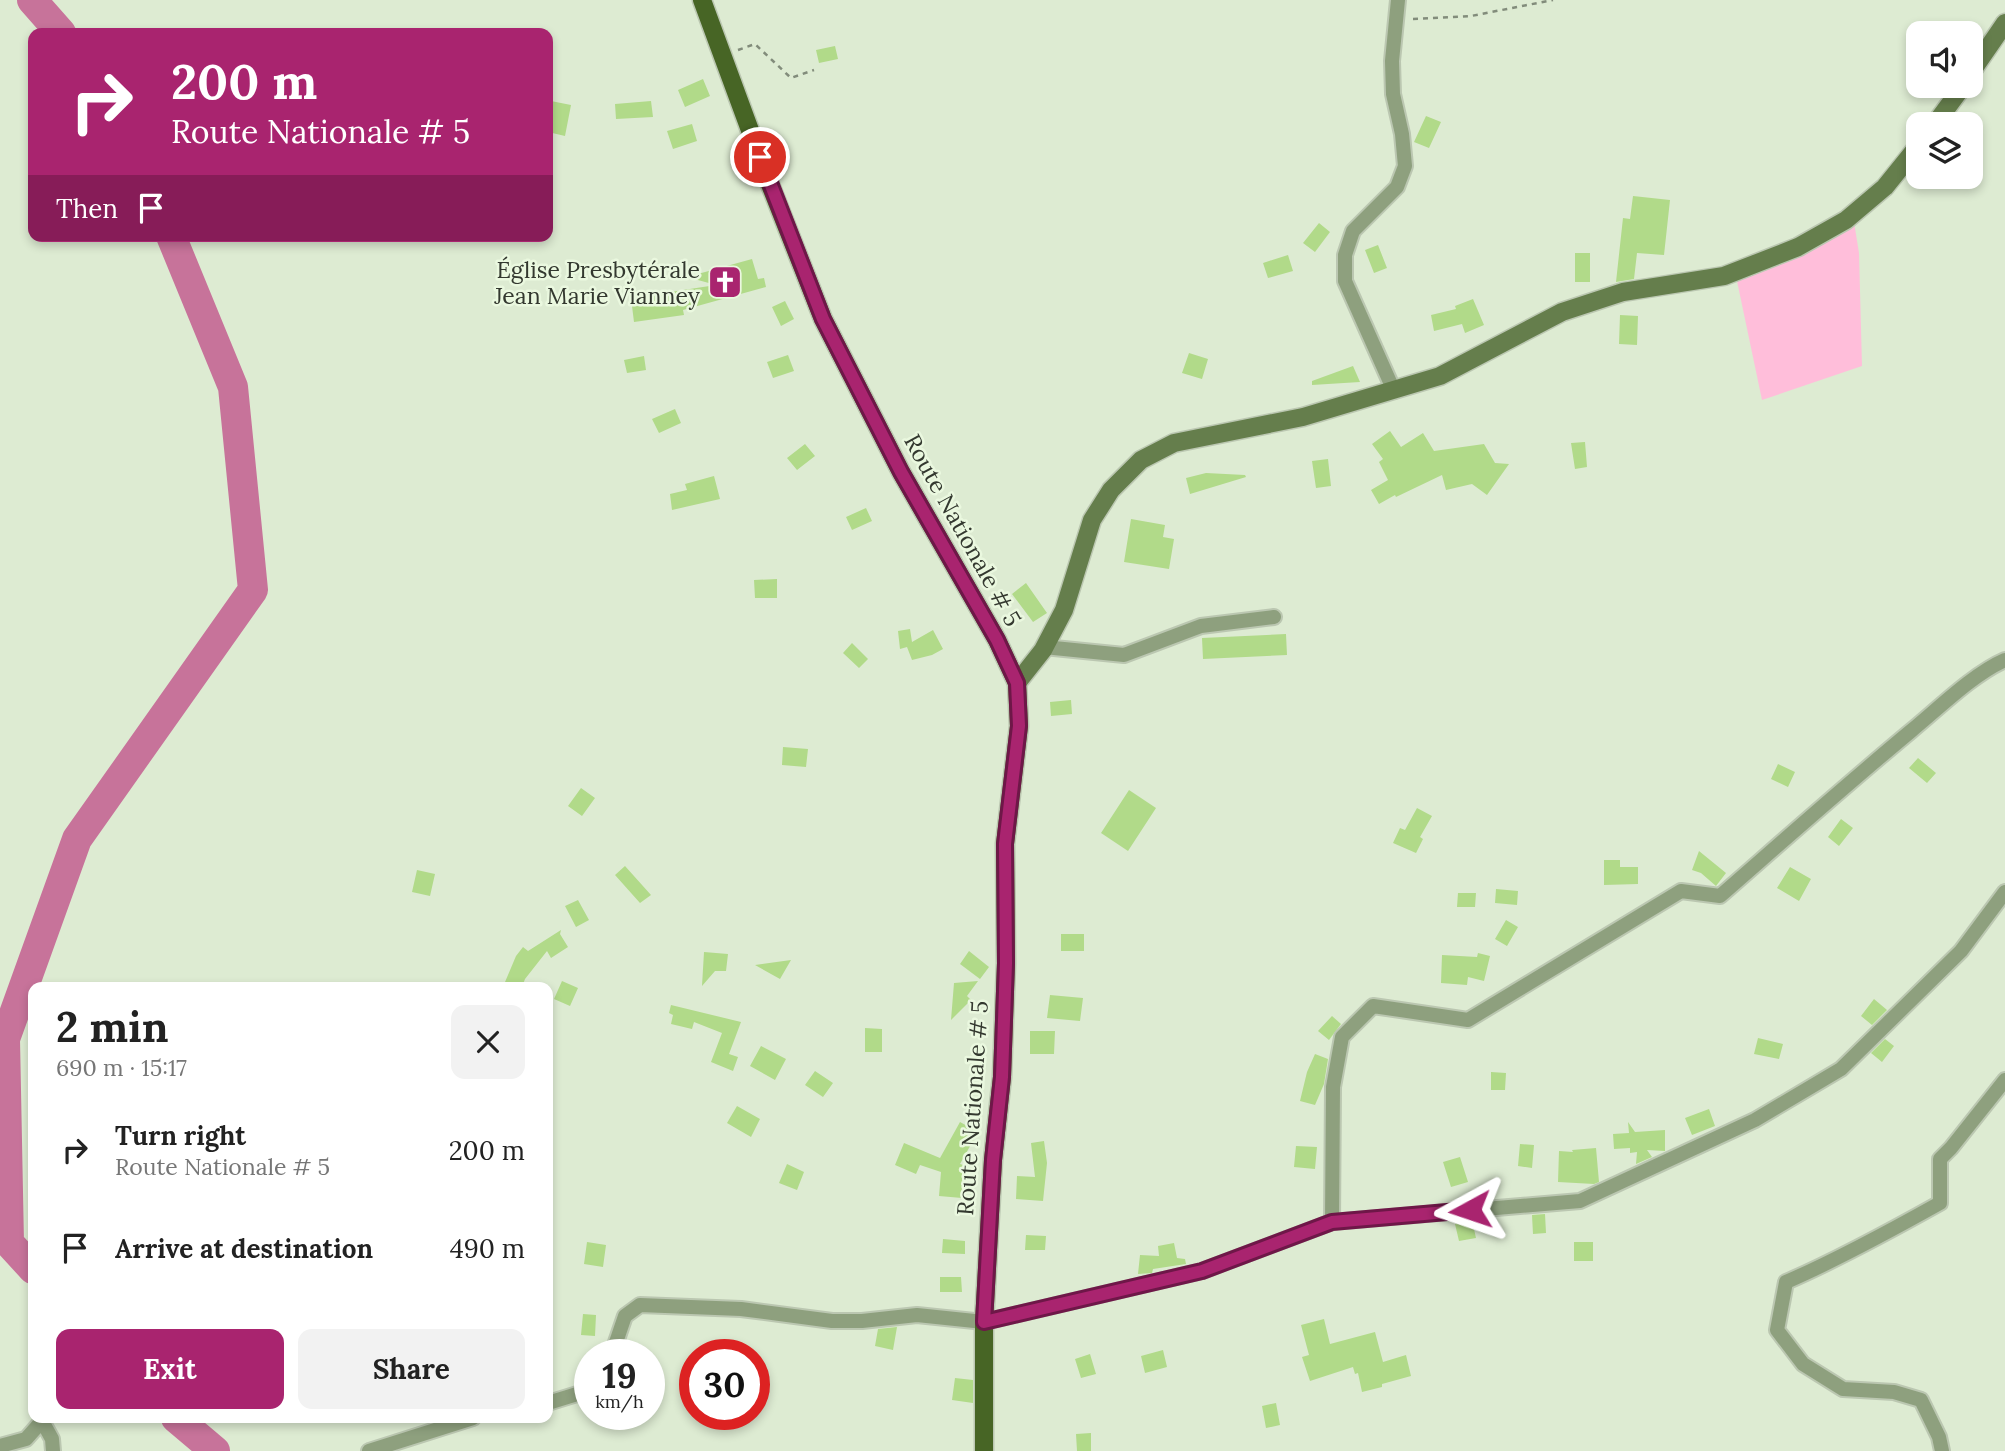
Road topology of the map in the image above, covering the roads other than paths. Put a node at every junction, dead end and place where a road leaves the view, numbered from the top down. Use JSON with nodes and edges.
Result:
{"nodes":[{"id":1,"x":702,"y":0,"type":"edge"},
{"id":2,"x":1398,"y":0,"type":"edge"},
{"id":3,"x":2005,"y":23,"type":"edge"},
{"id":4,"x":1983,"y":55,"type":"edge"},
{"id":5,"x":1906,"y":161,"type":"edge"},
{"id":6,"x":1394,"y":391,"type":"junction"},
{"id":7,"x":1273,"y":617,"type":"dead end"},
{"id":8,"x":1044,"y":647,"type":"junction"},
{"id":9,"x":2005,"y":660,"type":"edge"},
{"id":10,"x":1017,"y":683,"type":"junction"},
{"id":11,"x":2005,"y":892,"type":"edge"},
{"id":12,"x":2005,"y":1080,"type":"edge"},
{"id":13,"x":1332,"y":1222,"type":"junction"},
{"id":14,"x":984,"y":1322,"type":"junction"},
{"id":15,"x":617,"y":1339,"type":"edge"},
{"id":16,"x":574,"y":1395,"type":"edge"},
{"id":17,"x":553,"y":1401,"type":"edge"},
{"id":18,"x":40,"y":1423,"type":"edge"},
{"id":19,"x":43,"y":1423,"type":"edge"},
{"id":20,"x":457,"y":1423,"type":"edge"},
{"id":21,"x":0,"y":1446,"type":"edge"},
{"id":22,"x":53,"y":1451,"type":"edge"},
{"id":23,"x":369,"y":1451,"type":"edge"},
{"id":24,"x":984,"y":1451,"type":"edge"},
{"id":25,"x":1942,"y":1451,"type":"edge"}],
"edges":[{"from":1,"to":10,"type":"main road","name":"Route Nationale # 5"},
{"from":2,"to":6,"type":"street"},
{"from":3,"to":4,"type":"street"},
{"from":5,"to":6,"type":"street"},
{"from":6,"to":8,"type":"street"},
{"from":7,"to":8,"type":"street"},
{"from":8,"to":10,"type":"street"},
{"from":9,"to":13,"type":"street"},
{"from":10,"to":14,"type":"main road","name":"Route Nationale # 5"},
{"from":11,"to":13,"type":"street"},
{"from":12,"to":25,"type":"street"},
{"from":13,"to":14,"type":"street"},
{"from":14,"to":15,"type":"street"},
{"from":14,"to":24,"type":"main road","name":"Route Nationale # 5"},
{"from":16,"to":17,"type":"street"},
{"from":18,"to":21,"type":"street"},
{"from":19,"to":22,"type":"street"},
{"from":20,"to":23,"type":"street"}]}
